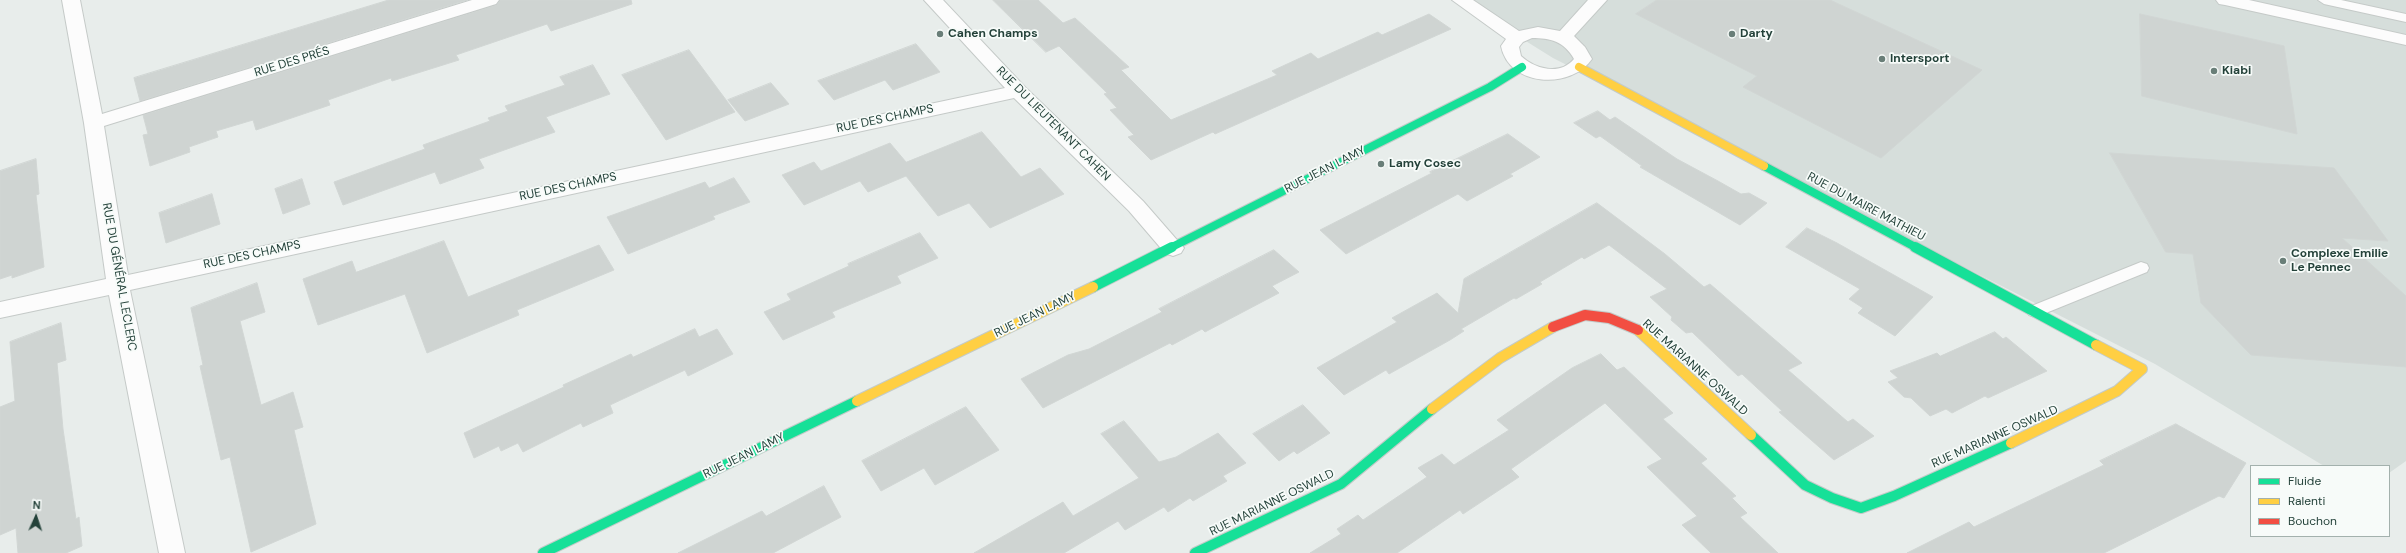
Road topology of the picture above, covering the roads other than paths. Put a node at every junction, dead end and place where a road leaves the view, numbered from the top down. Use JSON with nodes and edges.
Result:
{"nodes":[{"id":1,"x":70,"y":0,"type":"edge"},
{"id":2,"x":490,"y":0,"type":"edge"},
{"id":3,"x":933,"y":0,"type":"edge"},
{"id":4,"x":1461,"y":0,"type":"edge"},
{"id":5,"x":1598,"y":0,"type":"edge"},
{"id":6,"x":2225,"y":0,"type":"edge"},
{"id":7,"x":2324,"y":0,"type":"edge"},
{"id":8,"x":2406,"y":18,"type":"edge"},
{"id":9,"x":1564,"y":37,"type":"junction"},
{"id":10,"x":1517,"y":38,"type":"junction"},
{"id":11,"x":2406,"y":40,"type":"edge"},
{"id":12,"x":1522,"y":67,"type":"junction"},
{"id":13,"x":1578,"y":67,"type":"junction"},
{"id":14,"x":1018,"y":91,"type":"junction"},
{"id":15,"x":94,"y":124,"type":"junction"},
{"id":16,"x":1173,"y":248,"type":"junction"},
{"id":17,"x":2141,"y":268,"type":"dead end"},
{"id":18,"x":118,"y":284,"type":"junction"},
{"id":19,"x":0,"y":310,"type":"edge"},
{"id":20,"x":2035,"y":311,"type":"junction"},
{"id":21,"x":2142,"y":369,"type":"joint"},
{"id":22,"x":172,"y":553,"type":"edge"},
{"id":23,"x":543,"y":553,"type":"edge"},
{"id":24,"x":1195,"y":553,"type":"edge"}],
"edges":[{"from":1,"to":15,"type":"street","name":"RUE DU GÉNÉRAL LECLERC"},
{"from":2,"to":15,"type":"street","name":"RUE DES PRÉS"},
{"from":3,"to":14,"type":"street","name":"RUE DU LIEUTENANT CAHEN"},
{"from":4,"to":10,"type":"street"},
{"from":5,"to":9,"type":"street"},
{"from":6,"to":11,"type":"street"},
{"from":7,"to":8,"type":"lane"},
{"from":9,"to":10,"type":"street"},
{"from":9,"to":13,"type":"street"},
{"from":10,"to":12,"type":"street"},
{"from":12,"to":13,"type":"street"},
{"from":12,"to":16,"type":"street","name":"RUE JEAN LAMY"},
{"from":13,"to":20,"type":"street","name":"RUE DU MAIRE MATHIEU"},
{"from":14,"to":16,"type":"street","name":"RUE DU LIEUTENANT CAHEN"},
{"from":14,"to":18,"type":"street","name":"RUE DES CHAMPS"},
{"from":15,"to":18,"type":"street","name":"RUE DU GÉNÉRAL LECLERC"},
{"from":16,"to":23,"type":"street","name":"RUE JEAN LAMY"},
{"from":17,"to":20,"type":"lane"},
{"from":18,"to":19,"type":"street","name":"RUE DES CHAMPS"},
{"from":18,"to":22,"type":"street","name":"RUE DU GÉNÉRAL LECLERC"},
{"from":20,"to":21,"type":"street","name":"RUE DU MAIRE MATHIEU"},
{"from":21,"to":24,"type":"street","name":"RUE MARIANNE OSWALD"}]}
